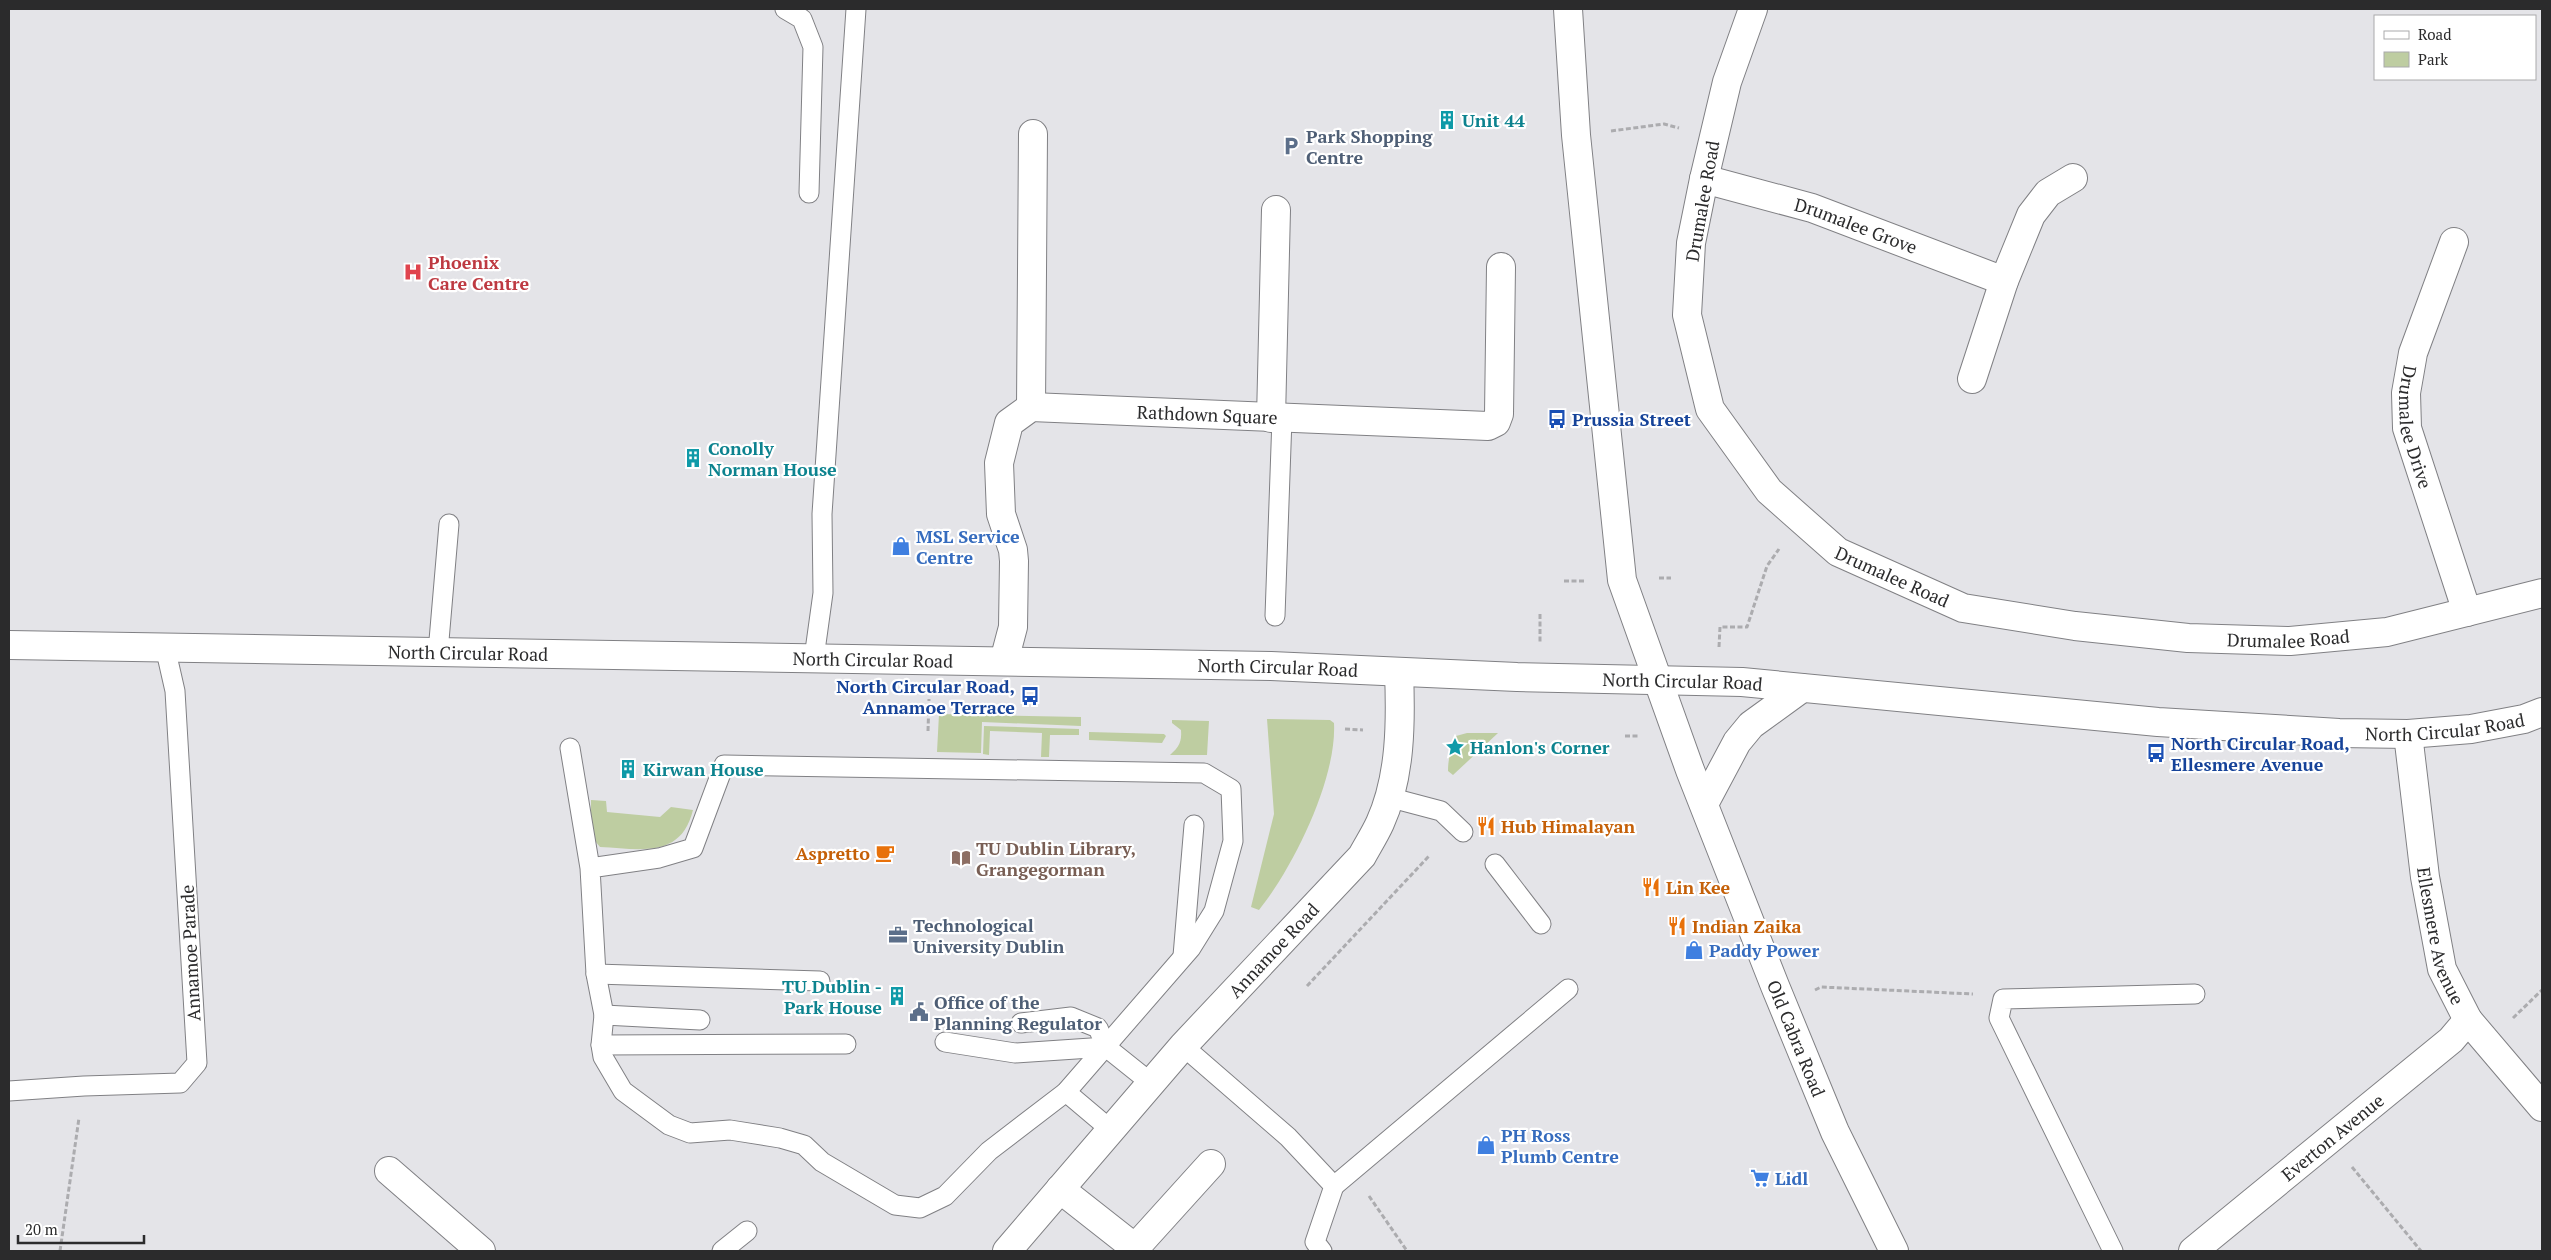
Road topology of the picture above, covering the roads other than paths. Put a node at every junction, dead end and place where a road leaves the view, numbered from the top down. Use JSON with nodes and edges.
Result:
{"nodes":[{"id":1,"x":785,"y":9,"type":"edge"},
{"id":2,"x":856,"y":9,"type":"edge"},
{"id":3,"x":1568,"y":9,"type":"edge"},
{"id":4,"x":1753,"y":9,"type":"edge"},
{"id":5,"x":1033,"y":134,"type":"dead end"},
{"id":6,"x":2073,"y":178,"type":"dead end"},
{"id":7,"x":1704,"y":179,"type":"junction"},
{"id":8,"x":809,"y":193,"type":"dead end"},
{"id":9,"x":1276,"y":210,"type":"dead end"},
{"id":10,"x":2454,"y":242,"type":"dead end"},
{"id":11,"x":1501,"y":267,"type":"dead end"},
{"id":12,"x":2004,"y":281,"type":"junction"},
{"id":13,"x":1972,"y":379,"type":"dead end"},
{"id":14,"x":1031,"y":407,"type":"junction"},
{"id":15,"x":1276,"y":418,"type":"junction"},
{"id":16,"x":449,"y":524,"type":"dead end"},
{"id":17,"x":2542,"y":593,"type":"edge"},
{"id":18,"x":2467,"y":612,"type":"junction"},
{"id":19,"x":1275,"y":616,"type":"dead end"},
{"id":20,"x":9,"y":645,"type":"edge"},
{"id":21,"x":165,"y":647,"type":"junction"},
{"id":22,"x":438,"y":652,"type":"junction"},
{"id":23,"x":814,"y":658,"type":"junction"},
{"id":24,"x":1004,"y":661,"type":"junction"},
{"id":25,"x":1399,"y":672,"type":"junction"},
{"id":26,"x":1658,"y":680,"type":"junction"},
{"id":27,"x":1802,"y":688,"type":"junction"},
{"id":28,"x":2542,"y":712,"type":"edge"},
{"id":29,"x":2408,"y":734,"type":"junction"},
{"id":30,"x":570,"y":748,"type":"dead end"},
{"id":31,"x":1388,"y":797,"type":"junction"},
{"id":32,"x":1704,"y":804,"type":"junction"},
{"id":33,"x":1194,"y":825,"type":"dead end"},
{"id":34,"x":1463,"y":832,"type":"dead end"},
{"id":35,"x":1495,"y":864,"type":"dead end"},
{"id":36,"x":590,"y":868,"type":"junction"},
{"id":37,"x":1541,"y":924,"type":"dead end"},
{"id":38,"x":1183,"y":957,"type":"junction"},
{"id":39,"x":596,"y":974,"type":"junction"},
{"id":40,"x":820,"y":981,"type":"dead end"},
{"id":41,"x":1568,"y":989,"type":"dead end"},
{"id":42,"x":2194,"y":994,"type":"dead end"},
{"id":43,"x":604,"y":1015,"type":"junction"},
{"id":44,"x":700,"y":1020,"type":"dead end"},
{"id":45,"x":2468,"y":1020,"type":"junction"},
{"id":46,"x":1021,"y":1023,"type":"dead end"},
{"id":47,"x":945,"y":1042,"type":"dead end"},
{"id":48,"x":600,"y":1044,"type":"junction"},
{"id":49,"x":846,"y":1044,"type":"dead end"},
{"id":50,"x":1183,"y":1046,"type":"junction"},
{"id":51,"x":1106,"y":1047,"type":"junction"},
{"id":52,"x":1151,"y":1083,"type":"junction"},
{"id":53,"x":9,"y":1091,"type":"edge"},
{"id":54,"x":1066,"y":1092,"type":"junction"},
{"id":55,"x":2542,"y":1107,"type":"edge"},
{"id":56,"x":1111,"y":1130,"type":"junction"},
{"id":57,"x":1211,"y":1164,"type":"dead end"},
{"id":58,"x":389,"y":1172,"type":"dead end"},
{"id":59,"x":1334,"y":1186,"type":"junction"},
{"id":60,"x":1060,"y":1189,"type":"junction"},
{"id":61,"x":746,"y":1231,"type":"dead end"},
{"id":62,"x":481,"y":1251,"type":"edge"},
{"id":63,"x":722,"y":1251,"type":"edge"},
{"id":64,"x":1007,"y":1251,"type":"edge"},
{"id":65,"x":1322,"y":1251,"type":"edge"},
{"id":66,"x":1894,"y":1251,"type":"edge"},
{"id":67,"x":2113,"y":1251,"type":"edge"},
{"id":68,"x":2193,"y":1251,"type":"edge"}],
"edges":[{"from":1,"to":8,"type":"lane"},
{"from":2,"to":23,"type":"lane"},
{"from":3,"to":26,"type":"street"},
{"from":4,"to":7,"type":"street","name":"Drumalee Road"},
{"from":5,"to":14,"type":"street"},
{"from":6,"to":12,"type":"street"},
{"from":7,"to":12,"type":"street","name":"Drumalee Grove"},
{"from":7,"to":18,"type":"street","name":"Drumalee Road"},
{"from":9,"to":15,"type":"street"},
{"from":10,"to":18,"type":"street","name":"Drumalee Drive"},
{"from":11,"to":15,"type":"street","name":"Rathdown Square"},
{"from":12,"to":13,"type":"street"},
{"from":14,"to":15,"type":"street","name":"Rathdown Square"},
{"from":14,"to":24,"type":"street"},
{"from":15,"to":19,"type":"lane"},
{"from":16,"to":22,"type":"lane"},
{"from":17,"to":18,"type":"street","name":"Drumalee Road"},
{"from":20,"to":21,"type":"street","name":"North Circular Road"},
{"from":21,"to":22,"type":"street","name":"North Circular Road"},
{"from":21,"to":53,"type":"lane","name":"Annamoe Parade"},
{"from":22,"to":23,"type":"street","name":"North Circular Road"},
{"from":23,"to":24,"type":"street","name":"North Circular Road"},
{"from":24,"to":25,"type":"street","name":"North Circular Road"},
{"from":25,"to":26,"type":"street","name":"North Circular Road"},
{"from":25,"to":31,"type":"street","name":"Annamoe Road"},
{"from":26,"to":27,"type":"street","name":"North Circular Road"},
{"from":26,"to":32,"type":"street","name":"Old Cabra Road"},
{"from":27,"to":29,"type":"street","name":"North Circular Road"},
{"from":27,"to":32,"type":"street"},
{"from":28,"to":29,"type":"street","name":"North Circular Road"},
{"from":29,"to":45,"type":"street","name":"Ellesmere Avenue"},
{"from":30,"to":36,"type":"lane"},
{"from":31,"to":34,"type":"lane"},
{"from":31,"to":50,"type":"street","name":"Annamoe Road"},
{"from":32,"to":66,"type":"street","name":"Old Cabra Road"},
{"from":33,"to":38,"type":"lane"},
{"from":35,"to":37,"type":"lane"},
{"from":36,"to":38,"type":"lane"},
{"from":36,"to":39,"type":"lane"},
{"from":38,"to":51,"type":"lane"},
{"from":39,"to":40,"type":"lane"},
{"from":39,"to":43,"type":"lane"},
{"from":41,"to":59,"type":"lane"},
{"from":42,"to":67,"type":"lane"},
{"from":43,"to":44,"type":"lane"},
{"from":43,"to":48,"type":"lane"},
{"from":45,"to":55,"type":"street","name":"Ellesmere Avenue"},
{"from":45,"to":68,"type":"street","name":"Everton Avenue"},
{"from":46,"to":51,"type":"lane"},
{"from":47,"to":51,"type":"lane"},
{"from":48,"to":49,"type":"lane"},
{"from":48,"to":54,"type":"lane"},
{"from":50,"to":52,"type":"street","name":"Annamoe Road"},
{"from":50,"to":59,"type":"lane"},
{"from":51,"to":52,"type":"lane"},
{"from":51,"to":54,"type":"lane"},
{"from":52,"to":56,"type":"street","name":"Annamoe Road"},
{"from":54,"to":56,"type":"lane"},
{"from":56,"to":60,"type":"street","name":"Annamoe Road"},
{"from":57,"to":60,"type":"street"},
{"from":58,"to":62,"type":"street"},
{"from":59,"to":65,"type":"lane"},
{"from":60,"to":64,"type":"street","name":"Annamoe Road"},
{"from":61,"to":63,"type":"lane"}]}
